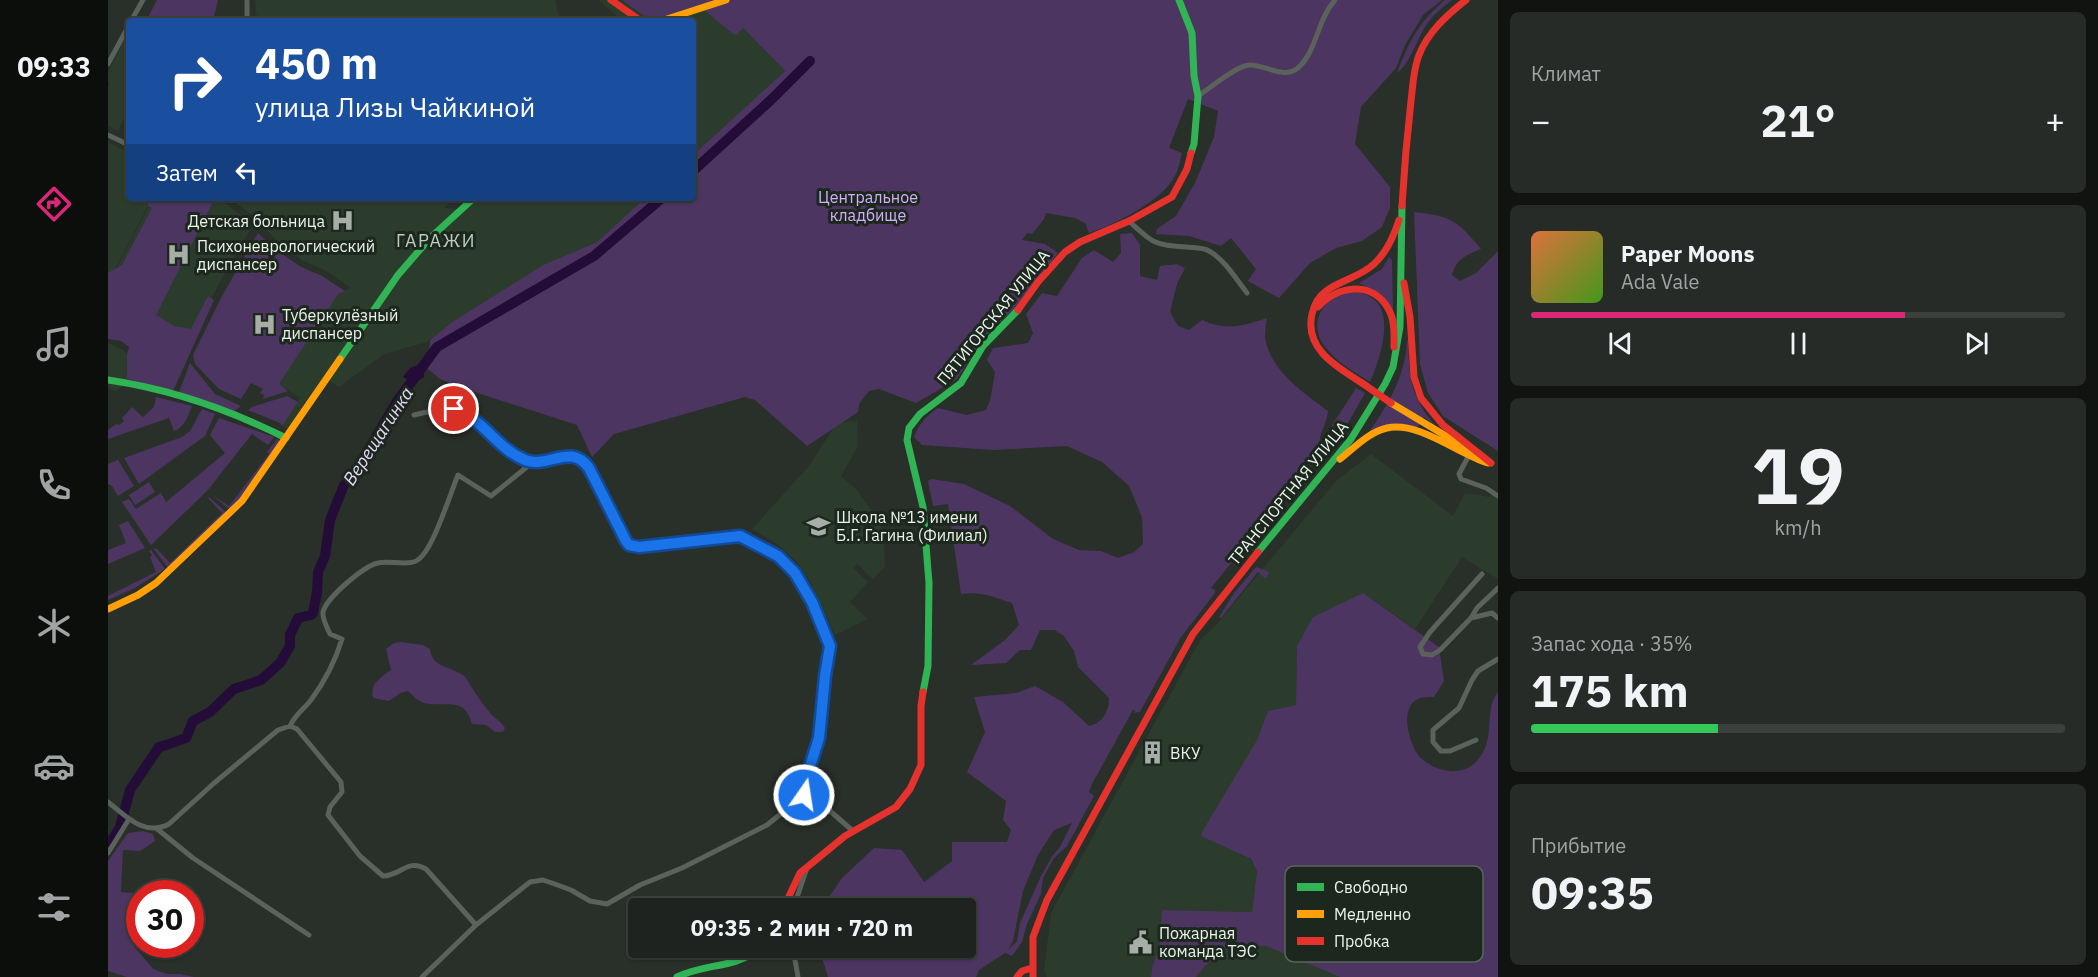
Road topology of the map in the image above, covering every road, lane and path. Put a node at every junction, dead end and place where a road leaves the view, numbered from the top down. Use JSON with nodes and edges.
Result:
{"nodes":[{"id":1,"x":143,"y":0,"type":"edge"},
{"id":2,"x":247,"y":0,"type":"edge"},
{"id":3,"x":611,"y":0,"type":"edge"},
{"id":4,"x":726,"y":0,"type":"edge"},
{"id":5,"x":1179,"y":0,"type":"edge"},
{"id":6,"x":1335,"y":0,"type":"edge"},
{"id":7,"x":1466,"y":0,"type":"edge"},
{"id":8,"x":133,"y":18,"type":"edge"},
{"id":9,"x":247,"y":18,"type":"edge"},
{"id":10,"x":637,"y":18,"type":"edge"},
{"id":11,"x":670,"y":18,"type":"edge"},
{"id":12,"x":126,"y":31,"type":"edge"},
{"id":13,"x":108,"y":64,"type":"edge"},
{"id":14,"x":1198,"y":96,"type":"junction"},
{"id":15,"x":108,"y":135,"type":"edge"},
{"id":16,"x":126,"y":144,"type":"edge"},
{"id":17,"x":471,"y":201,"type":"edge"},
{"id":18,"x":1402,"y":212,"type":"junction"},
{"id":19,"x":1129,"y":221,"type":"junction"},
{"id":20,"x":1402,"y":263,"type":"junction"},
{"id":21,"x":1247,"y":293,"type":"dead end"},
{"id":22,"x":1310,"y":323,"type":"junction"},
{"id":23,"x":1393,"y":367,"type":"junction"},
{"id":24,"x":108,"y":380,"type":"edge"},
{"id":25,"x":414,"y":415,"type":"dead end"},
{"id":26,"x":286,"y":438,"type":"junction"},
{"id":27,"x":1468,"y":458,"type":"junction"},
{"id":28,"x":533,"y":462,"type":"junction"},
{"id":29,"x":1495,"y":465,"type":"edge"},
{"id":30,"x":1330,"y":466,"type":"junction"},
{"id":31,"x":1498,"y":496,"type":"edge"},
{"id":32,"x":1482,"y":574,"type":"dead end"},
{"id":33,"x":1498,"y":588,"type":"edge"},
{"id":34,"x":108,"y":609,"type":"edge"},
{"id":35,"x":1471,"y":618,"type":"junction"},
{"id":36,"x":1498,"y":618,"type":"edge"},
{"id":37,"x":1498,"y":659,"type":"edge"},
{"id":38,"x":290,"y":726,"type":"junction"},
{"id":39,"x":1476,"y":740,"type":"dead end"},
{"id":40,"x":804,"y":795,"type":"junction"},
{"id":41,"x":108,"y":801,"type":"edge"},
{"id":42,"x":129,"y":819,"type":"junction"},
{"id":43,"x":156,"y":828,"type":"junction"},
{"id":44,"x":853,"y":831,"type":"junction"},
{"id":45,"x":108,"y":853,"type":"edge"},
{"id":46,"x":807,"y":866,"type":"junction"},
{"id":47,"x":788,"y":898,"type":"edge"},
{"id":48,"x":797,"y":898,"type":"edge"},
{"id":49,"x":476,"y":925,"type":"junction"},
{"id":50,"x":309,"y":935,"type":"dead end"},
{"id":51,"x":747,"y":958,"type":"edge"},
{"id":52,"x":794,"y":958,"type":"edge"},
{"id":53,"x":1032,"y":968,"type":"junction"},
{"id":54,"x":422,"y":977,"type":"edge"},
{"id":55,"x":677,"y":977,"type":"edge"},
{"id":56,"x":798,"y":977,"type":"edge"},
{"id":57,"x":1017,"y":977,"type":"edge"},
{"id":58,"x":1033,"y":977,"type":"edge"}],
"edges":[{"from":1,"to":8,"type":"street"},
{"from":2,"to":9,"type":"street"},
{"from":3,"to":10,"type":"main road"},
{"from":4,"to":11,"type":"main road"},
{"from":5,"to":14,"type":"main road","name":"ПЯТИГОРСКАЯ УЛИЦА"},
{"from":6,"to":14,"type":"street"},
{"from":7,"to":18,"type":"main road","name":"ТРАНСПОРТНАЯ УЛИЦА"},
{"from":12,"to":13,"type":"street"},
{"from":14,"to":19,"type":"main road","name":"ПЯТИГОРСКАЯ УЛИЦА"},
{"from":15,"to":16,"type":"street"},
{"from":17,"to":26,"type":"main road"},
{"from":18,"to":20,"type":"main road","name":"ТРАНСПОРТНАЯ УЛИЦА"},
{"from":18,"to":22,"type":"main road"},
{"from":19,"to":21,"type":"street"},
{"from":19,"to":44,"type":"main road","name":"ПЯТИГОРСКАЯ УЛИЦА"},
{"from":20,"to":23,"type":"main road","name":"ТРАНСПОРТНАЯ УЛИЦА"},
{"from":20,"to":29,"type":"main road"},
{"from":22,"to":23,"type":"main road"},
{"from":22,"to":29,"type":"main road","bridge":true},
{"from":23,"to":30,"type":"main road","name":"ТРАНСПОРТНАЯ УЛИЦА"},
{"from":24,"to":26,"type":"main road"},
{"from":25,"to":28,"type":"street"},
{"from":26,"to":34,"type":"main road"},
{"from":27,"to":29,"type":"main road"},
{"from":27,"to":30,"type":"main road"},
{"from":27,"to":31,"type":"street"},
{"from":28,"to":38,"type":"street"},
{"from":28,"to":40,"type":"street"},
{"from":30,"to":53,"type":"main road","name":"ТРАНСПОРТНАЯ УЛИЦА"},
{"from":32,"to":35,"type":"street"},
{"from":33,"to":35,"type":"street"},
{"from":35,"to":36,"type":"street"},
{"from":37,"to":39,"type":"street"},
{"from":38,"to":43,"type":"street"},
{"from":38,"to":49,"type":"street"},
{"from":40,"to":44,"type":"street"},
{"from":40,"to":49,"type":"street"},
{"from":41,"to":42,"type":"street"},
{"from":42,"to":43,"type":"street"},
{"from":42,"to":45,"type":"street"},
{"from":43,"to":50,"type":"street"},
{"from":44,"to":46,"type":"main road","name":"ПЯТИГОРСКАЯ УЛИЦА"},
{"from":46,"to":47,"type":"main road","name":"ПЯТИГОРСКАЯ УЛИЦА"},
{"from":46,"to":48,"type":"street"},
{"from":49,"to":54,"type":"street"},
{"from":51,"to":55,"type":"main road"},
{"from":52,"to":56,"type":"street"},
{"from":53,"to":57,"type":"main road"},
{"from":53,"to":58,"type":"main road","name":"ТРАНСПОРТНАЯ УЛИЦА"}]}
